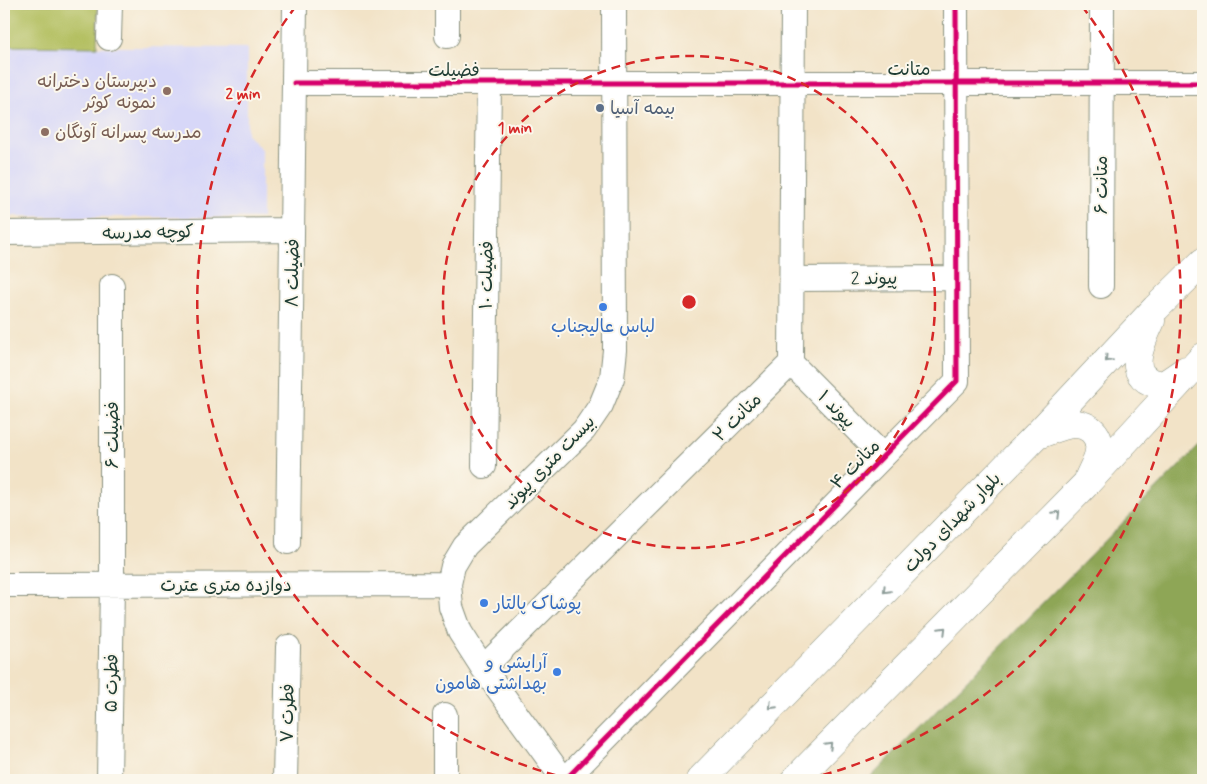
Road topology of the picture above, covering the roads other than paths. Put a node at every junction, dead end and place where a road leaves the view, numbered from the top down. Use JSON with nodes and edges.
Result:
{"nodes":[{"id":1,"x":110,"y":4,"type":"edge"},
{"id":2,"x":295,"y":4,"type":"edge"},
{"id":3,"x":447,"y":4,"type":"edge"},
{"id":4,"x":614,"y":4,"type":"edge"},
{"id":5,"x":793,"y":4,"type":"edge"},
{"id":6,"x":956,"y":4,"type":"edge"},
{"id":7,"x":1102,"y":4,"type":"edge"},
{"id":8,"x":446,"y":36,"type":"dead end"},
{"id":9,"x":110,"y":38,"type":"dead end"},
{"id":10,"x":294,"y":83,"type":"junction"},
{"id":11,"x":488,"y":83,"type":"junction"},
{"id":12,"x":614,"y":83,"type":"junction"},
{"id":13,"x":793,"y":83,"type":"junction"},
{"id":14,"x":957,"y":83,"type":"junction"},
{"id":15,"x":1102,"y":83,"type":"junction"},
{"id":16,"x":1203,"y":83,"type":"edge"},
{"id":17,"x":292,"y":230,"type":"junction"},
{"id":18,"x":4,"y":233,"type":"edge"},
{"id":19,"x":1203,"y":262,"type":"edge"},
{"id":20,"x":957,"y":278,"type":"junction"},
{"id":21,"x":792,"y":279,"type":"junction"},
{"id":22,"x":112,"y":286,"type":"dead end"},
{"id":23,"x":1101,"y":286,"type":"dead end"},
{"id":24,"x":1156,"y":308,"type":"junction"},
{"id":25,"x":1202,"y":358,"type":"edge"},
{"id":26,"x":791,"y":363,"type":"junction"},
{"id":27,"x":1036,"y":436,"type":"junction"},
{"id":28,"x":883,"y":456,"type":"junction"},
{"id":29,"x":484,"y":466,"type":"dead end"},
{"id":30,"x":1085,"y":485,"type":"junction"},
{"id":31,"x":288,"y":542,"type":"dead end"},
{"id":32,"x":449,"y":584,"type":"junction"},
{"id":33,"x":4,"y":585,"type":"edge"},
{"id":34,"x":112,"y":585,"type":"junction"},
{"id":35,"x":288,"y":647,"type":"dead end"},
{"id":36,"x":484,"y":668,"type":"junction"},
{"id":37,"x":445,"y":715,"type":"dead end"},
{"id":38,"x":109,"y":780,"type":"edge"},
{"id":39,"x":286,"y":780,"type":"edge"},
{"id":40,"x":445,"y":780,"type":"edge"},
{"id":41,"x":564,"y":780,"type":"edge"},
{"id":42,"x":700,"y":780,"type":"edge"},
{"id":43,"x":795,"y":780,"type":"edge"}],
"edges":[{"from":1,"to":9,"type":"street"},
{"from":2,"to":10,"type":"street","name":"فضیلت ۸"},
{"from":3,"to":8,"type":"street"},
{"from":4,"to":12,"type":"street","name":"بیست متری پیوند"},
{"from":5,"to":13,"type":"street"},
{"from":6,"to":14,"type":"street","name":"متانت ۴"},
{"from":7,"to":15,"type":"street","name":"متانت ۶"},
{"from":10,"to":11,"type":"street","name":"فضیلت"},
{"from":10,"to":17,"type":"street","name":"فضیلت ۸"},
{"from":11,"to":12,"type":"street","name":"فضیلت"},
{"from":11,"to":29,"type":"street","name":"فضیلت ۱۰"},
{"from":12,"to":13,"type":"street","name":"متانت"},
{"from":12,"to":32,"type":"street","name":"بیست متری پیوند"},
{"from":13,"to":14,"type":"street","name":"متانت"},
{"from":13,"to":21,"type":"street"},
{"from":14,"to":15,"type":"street","name":"متانت"},
{"from":14,"to":20,"type":"street","name":"متانت ۴"},
{"from":15,"to":16,"type":"street","name":"متانت"},
{"from":15,"to":23,"type":"street","name":"متانت ۶"},
{"from":17,"to":18,"type":"street","name":"کوچه مدرسه"},
{"from":17,"to":31,"type":"street","name":"فضیلت ۸"},
{"from":19,"to":24,"type":"main road","name":"بلوار شهدای دولت"},
{"from":20,"to":21,"type":"street","name":"پیوند 2"},
{"from":20,"to":28,"type":"street","name":"متانت ۴"},
{"from":21,"to":26,"type":"street"},
{"from":22,"to":34,"type":"street","name":"فضیلت ۶"},
{"from":24,"to":25,"type":"main road"},
{"from":24,"to":27,"type":"main road","name":"بلوار شهدای دولت","one_way":true},
{"from":25,"to":30,"type":"main road"},
{"from":26,"to":28,"type":"street","name":"پیوند ۱"},
{"from":26,"to":36,"type":"street","name":"متانت ۲"},
{"from":27,"to":30,"type":"main road"},
{"from":27,"to":42,"type":"main road","name":"بلوار شهدای دولت","one_way":true},
{"from":28,"to":41,"type":"street","name":"متانت ۴"},
{"from":43,"to":30,"type":"main road","one_way":true},
{"from":32,"to":34,"type":"street","name":"دوازده متری عترت"},
{"from":32,"to":36,"type":"street","name":"بیست متری پیوند"},
{"from":33,"to":34,"type":"street","name":"دوازده متری عترت"},
{"from":34,"to":38,"type":"street","name":"فطرت ۵"},
{"from":35,"to":39,"type":"street","name":"فطرت ۷"},
{"from":36,"to":41,"type":"street","name":"بیست متری پیوند"},
{"from":37,"to":40,"type":"street"}]}
